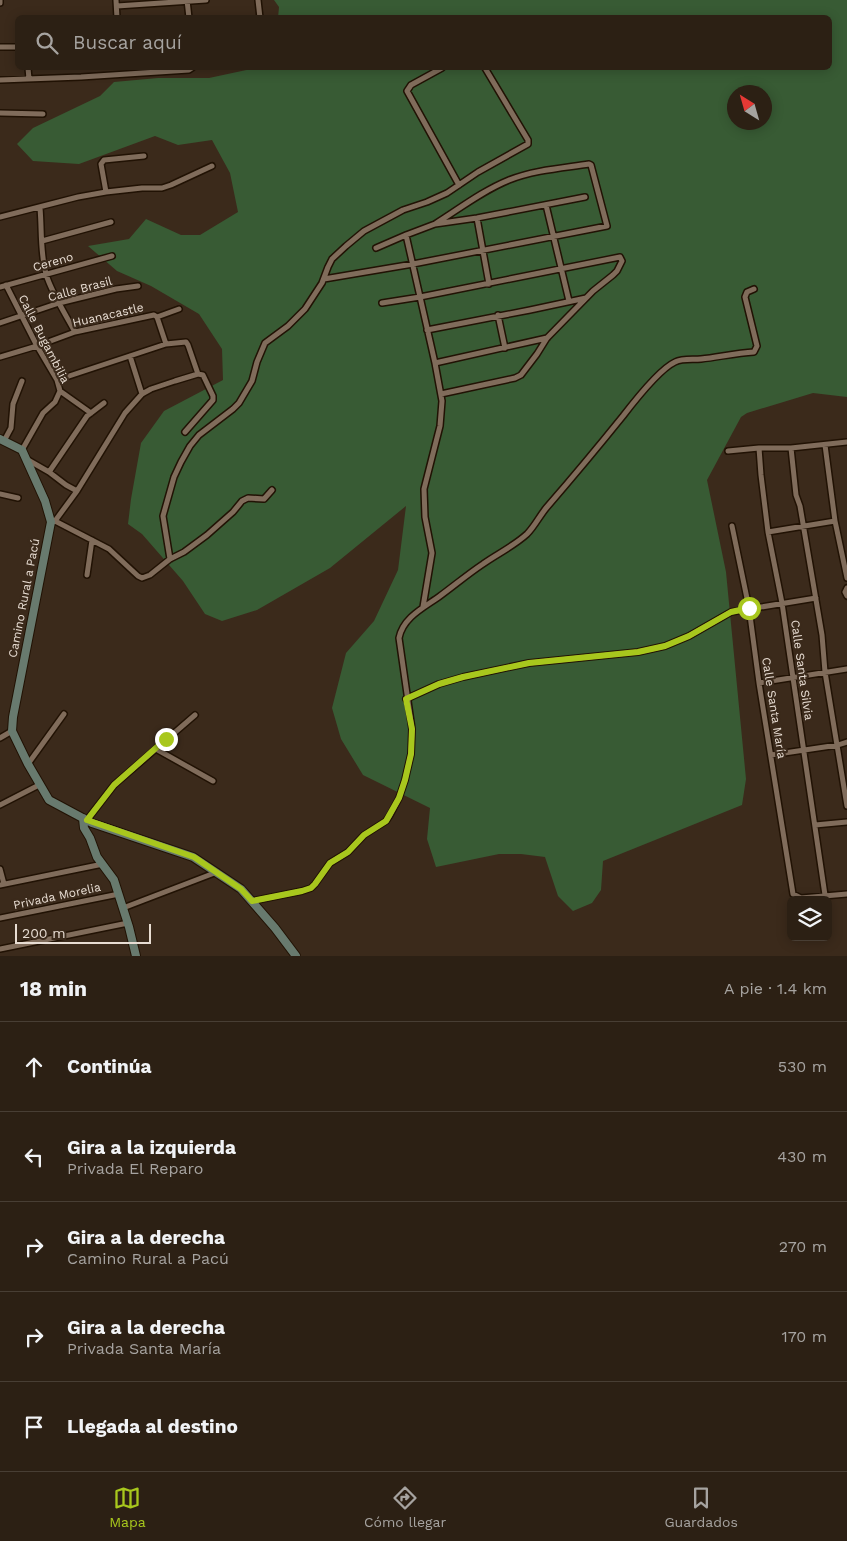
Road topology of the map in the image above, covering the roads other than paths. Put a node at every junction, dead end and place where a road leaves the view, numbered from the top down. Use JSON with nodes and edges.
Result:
{"nodes":[{"id":1,"x":116,"y":0,"type":"edge"},
{"id":2,"x":206,"y":0,"type":"edge"},
{"id":3,"x":258,"y":0,"type":"edge"},
{"id":4,"x":188,"y":1,"type":"edge"},
{"id":5,"x":117,"y":6,"type":"junction"},
{"id":6,"x":118,"y":15,"type":"edge"},
{"id":7,"x":189,"y":15,"type":"edge"},
{"id":8,"x":260,"y":15,"type":"edge"},
{"id":9,"x":0,"y":47,"type":"edge"},
{"id":10,"x":15,"y":47,"type":"edge"},
{"id":11,"x":28,"y":70,"type":"edge"},
{"id":12,"x":120,"y":70,"type":"edge"},
{"id":13,"x":189,"y":70,"type":"edge"},
{"id":14,"x":438,"y":70,"type":"edge"},
{"id":15,"x":486,"y":70,"type":"edge"},
{"id":16,"x":120,"y":75,"type":"junction"},
{"id":17,"x":30,"y":79,"type":"junction"},
{"id":18,"x":0,"y":80,"type":"edge"},
{"id":19,"x":0,"y":113,"type":"edge"},
{"id":20,"x":43,"y":114,"type":"dead end"},
{"id":21,"x":144,"y":156,"type":"dead end"},
{"id":22,"x":212,"y":166,"type":"dead end"},
{"id":23,"x":459,"y":185,"type":"junction"},
{"id":24,"x":106,"y":192,"type":"junction"},
{"id":25,"x":584,"y":197,"type":"dead end"},
{"id":26,"x":546,"y":205,"type":"junction"},
{"id":27,"x":40,"y":208,"type":"junction"},
{"id":28,"x":0,"y":217,"type":"edge"},
{"id":29,"x":477,"y":218,"type":"junction"},
{"id":30,"x":111,"y":222,"type":"dead end"},
{"id":31,"x":435,"y":224,"type":"junction"},
{"id":32,"x":406,"y":235,"type":"junction"},
{"id":33,"x":554,"y":237,"type":"junction"},
{"id":34,"x":42,"y":241,"type":"junction"},
{"id":35,"x":376,"y":248,"type":"dead end"},
{"id":36,"x":484,"y":250,"type":"junction"},
{"id":37,"x":112,"y":256,"type":"dead end"},
{"id":38,"x":413,"y":264,"type":"junction"},
{"id":39,"x":562,"y":269,"type":"junction"},
{"id":40,"x":46,"y":274,"type":"junction"},
{"id":41,"x":324,"y":279,"type":"junction"},
{"id":42,"x":489,"y":284,"type":"junction"},
{"id":43,"x":3,"y":286,"type":"edge"},
{"id":44,"x":138,"y":286,"type":"dead end"},
{"id":45,"x":754,"y":289,"type":"dead end"},
{"id":46,"x":587,"y":297,"type":"junction"},
{"id":47,"x":420,"y":298,"type":"junction"},
{"id":48,"x":569,"y":301,"type":"junction"},
{"id":49,"x":60,"y":303,"type":"junction"},
{"id":50,"x":382,"y":303,"type":"dead end"},
{"id":51,"x":179,"y":310,"type":"dead end"},
{"id":52,"x":22,"y":316,"type":"junction"},
{"id":53,"x":498,"y":316,"type":"junction"},
{"id":54,"x":157,"y":317,"type":"junction"},
{"id":55,"x":0,"y":323,"type":"edge"},
{"id":56,"x":427,"y":330,"type":"junction"},
{"id":57,"x":75,"y":332,"type":"junction"},
{"id":58,"x":547,"y":338,"type":"junction"},
{"id":59,"x":166,"y":344,"type":"junction"},
{"id":60,"x":37,"y":346,"type":"junction"},
{"id":61,"x":505,"y":348,"type":"junction"},
{"id":62,"x":130,"y":356,"type":"junction"},
{"id":63,"x":0,"y":357,"type":"edge"},
{"id":64,"x":434,"y":363,"type":"junction"},
{"id":65,"x":198,"y":374,"type":"junction"},
{"id":66,"x":57,"y":380,"type":"junction"},
{"id":67,"x":22,"y":382,"type":"dead end"},
{"id":68,"x":60,"y":391,"type":"junction"},
{"id":69,"x":142,"y":394,"type":"junction"},
{"id":70,"x":441,"y":394,"type":"junction"},
{"id":71,"x":104,"y":403,"type":"dead end"},
{"id":72,"x":91,"y":413,"type":"junction"},
{"id":73,"x":185,"y":432,"type":"dead end"},
{"id":74,"x":2,"y":440,"type":"edge"},
{"id":75,"x":847,"y":442,"type":"edge"},
{"id":76,"x":825,"y":445,"type":"junction"},
{"id":77,"x":759,"y":448,"type":"junction"},
{"id":78,"x":791,"y":448,"type":"junction"},
{"id":79,"x":22,"y":450,"type":"junction"},
{"id":80,"x":728,"y":451,"type":"dead end"},
{"id":81,"x":28,"y":460,"type":"junction"},
{"id":82,"x":49,"y":472,"type":"junction"},
{"id":83,"x":272,"y":490,"type":"dead end"},
{"id":84,"x":77,"y":491,"type":"junction"},
{"id":85,"x":0,"y":494,"type":"edge"},
{"id":86,"x":18,"y":498,"type":"dead end"},
{"id":87,"x":835,"y":521,"type":"junction"},
{"id":88,"x":53,"y":522,"type":"junction"},
{"id":89,"x":732,"y":526,"type":"dead end"},
{"id":90,"x":802,"y":526,"type":"junction"},
{"id":91,"x":768,"y":532,"type":"junction"},
{"id":92,"x":92,"y":540,"type":"junction"},
{"id":93,"x":170,"y":559,"type":"junction"},
{"id":94,"x":87,"y":575,"type":"dead end"},
{"id":95,"x":847,"y":578,"type":"edge"},
{"id":96,"x":847,"y":588,"type":"edge"},
{"id":97,"x":847,"y":596,"type":"edge"},
{"id":98,"x":816,"y":598,"type":"junction"},
{"id":99,"x":782,"y":603,"type":"junction"},
{"id":100,"x":422,"y":607,"type":"junction"},
{"id":101,"x":749,"y":608,"type":"junction"},
{"id":102,"x":847,"y":669,"type":"edge"},
{"id":103,"x":825,"y":672,"type":"junction"},
{"id":104,"x":793,"y":678,"type":"junction"},
{"id":105,"x":759,"y":684,"type":"junction"},
{"id":106,"x":406,"y":699,"type":"junction"},
{"id":107,"x":64,"y":714,"type":"dead end"},
{"id":108,"x":196,"y":715,"type":"dead end"},
{"id":109,"x":12,"y":731,"type":"junction"},
{"id":110,"x":0,"y":738,"type":"edge"},
{"id":111,"x":847,"y":742,"type":"edge"},
{"id":112,"x":838,"y":746,"type":"junction"},
{"id":113,"x":156,"y":749,"type":"junction"},
{"id":114,"x":804,"y":751,"type":"junction"},
{"id":115,"x":771,"y":755,"type":"junction"},
{"id":116,"x":28,"y":764,"type":"junction"},
{"id":117,"x":213,"y":781,"type":"dead end"},
{"id":118,"x":39,"y":785,"type":"junction"},
{"id":119,"x":0,"y":805,"type":"edge"},
{"id":120,"x":847,"y":806,"type":"edge"},
{"id":121,"x":85,"y":819,"type":"junction"},
{"id":122,"x":847,"y":822,"type":"edge"},
{"id":123,"x":815,"y":825,"type":"junction"},
{"id":124,"x":102,"y":864,"type":"junction"},
{"id":125,"x":0,"y":869,"type":"edge"},
{"id":126,"x":217,"y":872,"type":"junction"},
{"id":127,"x":2,"y":885,"type":"edge"},
{"id":128,"x":119,"y":894,"type":"junction"},
{"id":129,"x":825,"y":894,"type":"junction"},
{"id":130,"x":847,"y":894,"type":"edge"},
{"id":131,"x":252,"y":901,"type":"junction"},
{"id":132,"x":123,"y":908,"type":"junction"},
{"id":133,"x":0,"y":918,"type":"edge"},
{"id":134,"x":129,"y":925,"type":"junction"},
{"id":135,"x":0,"y":949,"type":"edge"},
{"id":136,"x":136,"y":956,"type":"edge"},
{"id":137,"x":296,"y":956,"type":"edge"}],
"edges":[{"from":1,"to":5,"type":"street"},
{"from":2,"to":4,"type":"street"},
{"from":3,"to":8,"type":"street"},
{"from":4,"to":5,"type":"street"},
{"from":4,"to":7,"type":"street"},
{"from":5,"to":6,"type":"street"},
{"from":9,"to":10,"type":"street"},
{"from":11,"to":17,"type":"street"},
{"from":12,"to":16,"type":"street"},
{"from":13,"to":16,"type":"street"},
{"from":14,"to":23,"type":"street"},
{"from":15,"to":23,"type":"street"},
{"from":16,"to":17,"type":"street"},
{"from":17,"to":18,"type":"street"},
{"from":19,"to":20,"type":"street"},
{"from":21,"to":24,"type":"street"},
{"from":22,"to":24,"type":"street"},
{"from":23,"to":41,"type":"street"},
{"from":24,"to":27,"type":"street"},
{"from":25,"to":26,"type":"street"},
{"from":26,"to":29,"type":"street"},
{"from":26,"to":33,"type":"street"},
{"from":27,"to":28,"type":"street"},
{"from":27,"to":34,"type":"street"},
{"from":29,"to":31,"type":"street"},
{"from":29,"to":36,"type":"street"},
{"from":30,"to":34,"type":"street"},
{"from":31,"to":32,"type":"street"},
{"from":31,"to":33,"type":"street"},
{"from":32,"to":35,"type":"street"},
{"from":32,"to":38,"type":"street"},
{"from":33,"to":36,"type":"street"},
{"from":33,"to":39,"type":"street"},
{"from":34,"to":40,"type":"street"},
{"from":36,"to":38,"type":"street"},
{"from":36,"to":42,"type":"street"},
{"from":37,"to":40,"type":"street","name":"Cereno"},
{"from":38,"to":41,"type":"street"},
{"from":38,"to":47,"type":"street"},
{"from":39,"to":42,"type":"street"},
{"from":39,"to":46,"type":"street"},
{"from":39,"to":48,"type":"street"},
{"from":40,"to":43,"type":"street","name":"Cereno"},
{"from":40,"to":49,"type":"street"},
{"from":41,"to":93,"type":"street"},
{"from":42,"to":47,"type":"street"},
{"from":43,"to":52,"type":"street","name":"Calle Bugambilia"},
{"from":44,"to":49,"type":"street","name":"Calle Brasil"},
{"from":45,"to":100,"type":"street"},
{"from":46,"to":48,"type":"street"},
{"from":46,"to":58,"type":"street"},
{"from":47,"to":50,"type":"street"},
{"from":47,"to":56,"type":"street"},
{"from":48,"to":53,"type":"street"},
{"from":49,"to":52,"type":"street","name":"Calle Brasil"},
{"from":49,"to":57,"type":"street"},
{"from":51,"to":54,"type":"street"},
{"from":52,"to":55,"type":"street","name":"Calle Brasil"},
{"from":52,"to":60,"type":"street","name":"Calle Bugambilia"},
{"from":53,"to":56,"type":"street"},
{"from":53,"to":61,"type":"street"},
{"from":54,"to":57,"type":"street","name":"Huanacastle"},
{"from":54,"to":59,"type":"street","name":"Huanacastle"},
{"from":56,"to":64,"type":"street"},
{"from":57,"to":60,"type":"street","name":"Huanacastle"},
{"from":58,"to":61,"type":"street"},
{"from":58,"to":70,"type":"street"},
{"from":59,"to":62,"type":"street"},
{"from":59,"to":65,"type":"street"},
{"from":60,"to":63,"type":"street","name":"Huanacastle"},
{"from":60,"to":66,"type":"street","name":"Calle Bugambilia"},
{"from":61,"to":64,"type":"street"},
{"from":62,"to":66,"type":"street"},
{"from":62,"to":69,"type":"street"},
{"from":64,"to":70,"type":"street"},
{"from":65,"to":69,"type":"street"},
{"from":65,"to":73,"type":"street"},
{"from":66,"to":68,"type":"street","name":"Calle Bugambilia"},
{"from":67,"to":74,"type":"street"},
{"from":68,"to":72,"type":"street"},
{"from":68,"to":79,"type":"street","name":"Calle Bugambilia"},
{"from":69,"to":84,"type":"street"},
{"from":70,"to":100,"type":"street"},
{"from":71,"to":72,"type":"street"},
{"from":72,"to":82,"type":"street"},
{"from":74,"to":79,"type":"street"},
{"from":75,"to":76,"type":"street"},
{"from":76,"to":78,"type":"street"},
{"from":76,"to":87,"type":"street"},
{"from":77,"to":78,"type":"street"},
{"from":77,"to":80,"type":"street"},
{"from":77,"to":91,"type":"street","name":"Calle Santa Silvia"},
{"from":78,"to":90,"type":"street"},
{"from":79,"to":81,"type":"street","name":"Camino Rural a Pacú"},
{"from":81,"to":82,"type":"street"},
{"from":81,"to":88,"type":"street","name":"Camino Rural a Pacú"},
{"from":82,"to":84,"type":"street"},
{"from":83,"to":93,"type":"street"},
{"from":84,"to":88,"type":"street"},
{"from":85,"to":86,"type":"street"},
{"from":87,"to":90,"type":"street"},
{"from":87,"to":95,"type":"street"},
{"from":88,"to":92,"type":"street"},
{"from":88,"to":109,"type":"street","name":"Camino Rural a Pacú"},
{"from":89,"to":101,"type":"street","name":"Calle Santa María"},
{"from":90,"to":91,"type":"street"},
{"from":90,"to":98,"type":"street"},
{"from":91,"to":99,"type":"street","name":"Calle Santa Silvia"},
{"from":92,"to":93,"type":"street"},
{"from":92,"to":94,"type":"street"},
{"from":96,"to":97,"type":"street"},
{"from":98,"to":99,"type":"street"},
{"from":98,"to":103,"type":"street"},
{"from":99,"to":101,"type":"street"},
{"from":99,"to":104,"type":"street","name":"Calle Santa Silvia"},
{"from":100,"to":106,"type":"street"},
{"from":101,"to":105,"type":"street","name":"Calle Santa María"},
{"from":101,"to":106,"type":"street"},
{"from":102,"to":103,"type":"street"},
{"from":103,"to":104,"type":"street"},
{"from":103,"to":112,"type":"street"},
{"from":104,"to":105,"type":"street"},
{"from":104,"to":114,"type":"street","name":"Calle Santa Silvia"},
{"from":105,"to":115,"type":"street","name":"Calle Santa María"},
{"from":106,"to":131,"type":"street"},
{"from":107,"to":116,"type":"street"},
{"from":108,"to":113,"type":"street"},
{"from":109,"to":110,"type":"street"},
{"from":109,"to":116,"type":"street"},
{"from":111,"to":112,"type":"street"},
{"from":112,"to":114,"type":"street"},
{"from":112,"to":120,"type":"street"},
{"from":113,"to":117,"type":"street"},
{"from":113,"to":121,"type":"street"},
{"from":114,"to":115,"type":"street"},
{"from":114,"to":123,"type":"street","name":"Calle Santa Silvia"},
{"from":115,"to":129,"type":"street","name":"Calle Santa María"},
{"from":116,"to":118,"type":"street"},
{"from":118,"to":119,"type":"street"},
{"from":118,"to":121,"type":"street"},
{"from":121,"to":124,"type":"street"},
{"from":121,"to":126,"type":"street"},
{"from":122,"to":123,"type":"street"},
{"from":123,"to":129,"type":"street","name":"Calle Santa Silvia"},
{"from":124,"to":127,"type":"street"},
{"from":124,"to":128,"type":"street"},
{"from":125,"to":127,"type":"street"},
{"from":126,"to":131,"type":"street"},
{"from":126,"to":132,"type":"street"},
{"from":128,"to":132,"type":"street"},
{"from":128,"to":133,"type":"street","name":"Privada Morelia"},
{"from":129,"to":130,"type":"street"},
{"from":131,"to":137,"type":"street"},
{"from":132,"to":134,"type":"street"},
{"from":134,"to":135,"type":"street"},
{"from":134,"to":136,"type":"street"}]}
